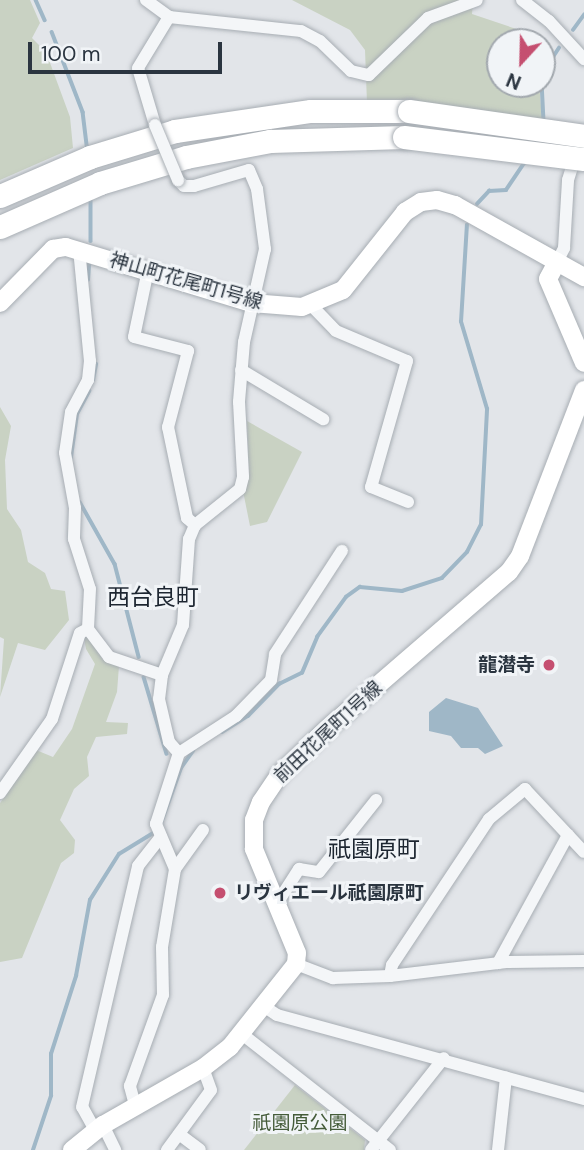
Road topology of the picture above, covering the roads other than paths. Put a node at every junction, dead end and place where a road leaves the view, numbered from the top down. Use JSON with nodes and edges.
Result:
{"nodes":[{"id":1,"x":146,"y":0,"type":"edge"},
{"id":2,"x":477,"y":0,"type":"edge"},
{"id":3,"x":522,"y":0,"type":"edge"},
{"id":4,"x":169,"y":18,"type":"junction"},
{"id":5,"x":584,"y":59,"type":"edge"},
{"id":6,"x":584,"y":127,"type":"edge"},
{"id":7,"x":584,"y":136,"type":"edge"},
{"id":8,"x":584,"y":159,"type":"edge"},
{"id":9,"x":0,"y":196,"type":"edge"},
{"id":10,"x":0,"y":227,"type":"edge"},
{"id":11,"x":79,"y":249,"type":"junction"},
{"id":12,"x":557,"y":262,"type":"junction"},
{"id":13,"x":148,"y":270,"type":"junction"},
{"id":14,"x":584,"y":277,"type":"edge"},
{"id":15,"x":0,"y":303,"type":"edge"},
{"id":16,"x":252,"y":303,"type":"junction"},
{"id":17,"x":310,"y":304,"type":"junction"},
{"id":18,"x":584,"y":363,"type":"edge"},
{"id":19,"x":241,"y":370,"type":"junction"},
{"id":20,"x":584,"y":390,"type":"edge"},
{"id":21,"x":323,"y":419,"type":"dead end"},
{"id":22,"x":408,"y":502,"type":"dead end"},
{"id":23,"x":195,"y":525,"type":"junction"},
{"id":24,"x":342,"y":551,"type":"dead end"},
{"id":25,"x":88,"y":629,"type":"junction"},
{"id":26,"x":162,"y":675,"type":"junction"},
{"id":27,"x":179,"y":753,"type":"junction"},
{"id":28,"x":0,"y":793,"type":"edge"},
{"id":29,"x":376,"y":800,"type":"dead end"},
{"id":30,"x":203,"y":830,"type":"dead end"},
{"id":31,"x":159,"y":832,"type":"junction"},
{"id":32,"x":568,"y":835,"type":"junction"},
{"id":33,"x":584,"y":852,"type":"edge"},
{"id":34,"x":176,"y":869,"type":"junction"},
{"id":35,"x":276,"y":905,"type":"junction"},
{"id":36,"x":584,"y":961,"type":"edge"},
{"id":37,"x":498,"y":963,"type":"junction"},
{"id":38,"x":296,"y":964,"type":"junction"},
{"id":39,"x":390,"y":976,"type":"junction"},
{"id":40,"x":265,"y":1007,"type":"junction"},
{"id":41,"x":243,"y":1034,"type":"junction"},
{"id":42,"x":444,"y":1058,"type":"junction"},
{"id":43,"x":203,"y":1068,"type":"junction"},
{"id":44,"x":506,"y":1077,"type":"junction"},
{"id":45,"x":584,"y":1099,"type":"edge"},
{"id":46,"x":135,"y":1105,"type":"junction"},
{"id":47,"x":99,"y":1128,"type":"junction"},
{"id":48,"x":179,"y":1134,"type":"junction"},
{"id":49,"x":374,"y":1145,"type":"edge"},
{"id":50,"x":72,"y":1150,"type":"edge"},
{"id":51,"x":115,"y":1150,"type":"edge"},
{"id":52,"x":167,"y":1150,"type":"edge"},
{"id":53,"x":200,"y":1150,"type":"edge"},
{"id":54,"x":390,"y":1150,"type":"edge"},
{"id":55,"x":498,"y":1150,"type":"edge"}],
"edges":[{"from":1,"to":4,"type":"street"},
{"from":2,"to":4,"type":"street"},
{"from":3,"to":5,"type":"street"},
{"from":4,"to":16,"type":"street","bridge":true},
{"from":6,"to":12,"type":"street"},
{"from":7,"to":9,"type":"highway","bridge":true},
{"from":8,"to":10,"type":"highway","bridge":true},
{"from":11,"to":13,"type":"street","name":"神山町花尾町1号線"},
{"from":11,"to":15,"type":"street","name":"神山町花尾町1号線"},
{"from":11,"to":25,"type":"street"},
{"from":12,"to":14,"type":"street","name":"神山町花尾町1号線"},
{"from":12,"to":17,"type":"street","name":"神山町花尾町1号線"},
{"from":12,"to":18,"type":"street"},
{"from":13,"to":16,"type":"street","name":"神山町花尾町1号線"},
{"from":13,"to":23,"type":"street"},
{"from":16,"to":17,"type":"street","name":"神山町花尾町1号線"},
{"from":16,"to":19,"type":"street"},
{"from":17,"to":22,"type":"street"},
{"from":19,"to":21,"type":"street"},
{"from":19,"to":23,"type":"street"},
{"from":20,"to":35,"type":"street","name":"前田花尾町1号線"},
{"from":23,"to":26,"type":"street"},
{"from":24,"to":27,"type":"street"},
{"from":25,"to":26,"type":"street"},
{"from":25,"to":28,"type":"street"},
{"from":26,"to":27,"type":"street"},
{"from":27,"to":31,"type":"street"},
{"from":29,"to":35,"type":"street"},
{"from":30,"to":34,"type":"street"},
{"from":31,"to":34,"type":"street"},
{"from":31,"to":47,"type":"street"},
{"from":32,"to":33,"type":"street"},
{"from":32,"to":37,"type":"street"},
{"from":32,"to":39,"type":"street"},
{"from":34,"to":46,"type":"street"},
{"from":35,"to":38,"type":"street","name":"前田花尾町1号線"},
{"from":36,"to":37,"type":"street"},
{"from":37,"to":39,"type":"street"},
{"from":38,"to":39,"type":"street"},
{"from":38,"to":40,"type":"street"},
{"from":40,"to":41,"type":"street"},
{"from":40,"to":42,"type":"street"},
{"from":41,"to":43,"type":"street"},
{"from":41,"to":49,"type":"street"},
{"from":42,"to":44,"type":"street"},
{"from":42,"to":49,"type":"street"},
{"from":43,"to":46,"type":"street"},
{"from":43,"to":48,"type":"street"},
{"from":44,"to":45,"type":"street"},
{"from":44,"to":55,"type":"street"},
{"from":46,"to":47,"type":"street"},
{"from":47,"to":50,"type":"street"},
{"from":47,"to":51,"type":"street"},
{"from":48,"to":52,"type":"street"},
{"from":48,"to":53,"type":"street"},
{"from":49,"to":54,"type":"street"}]}
